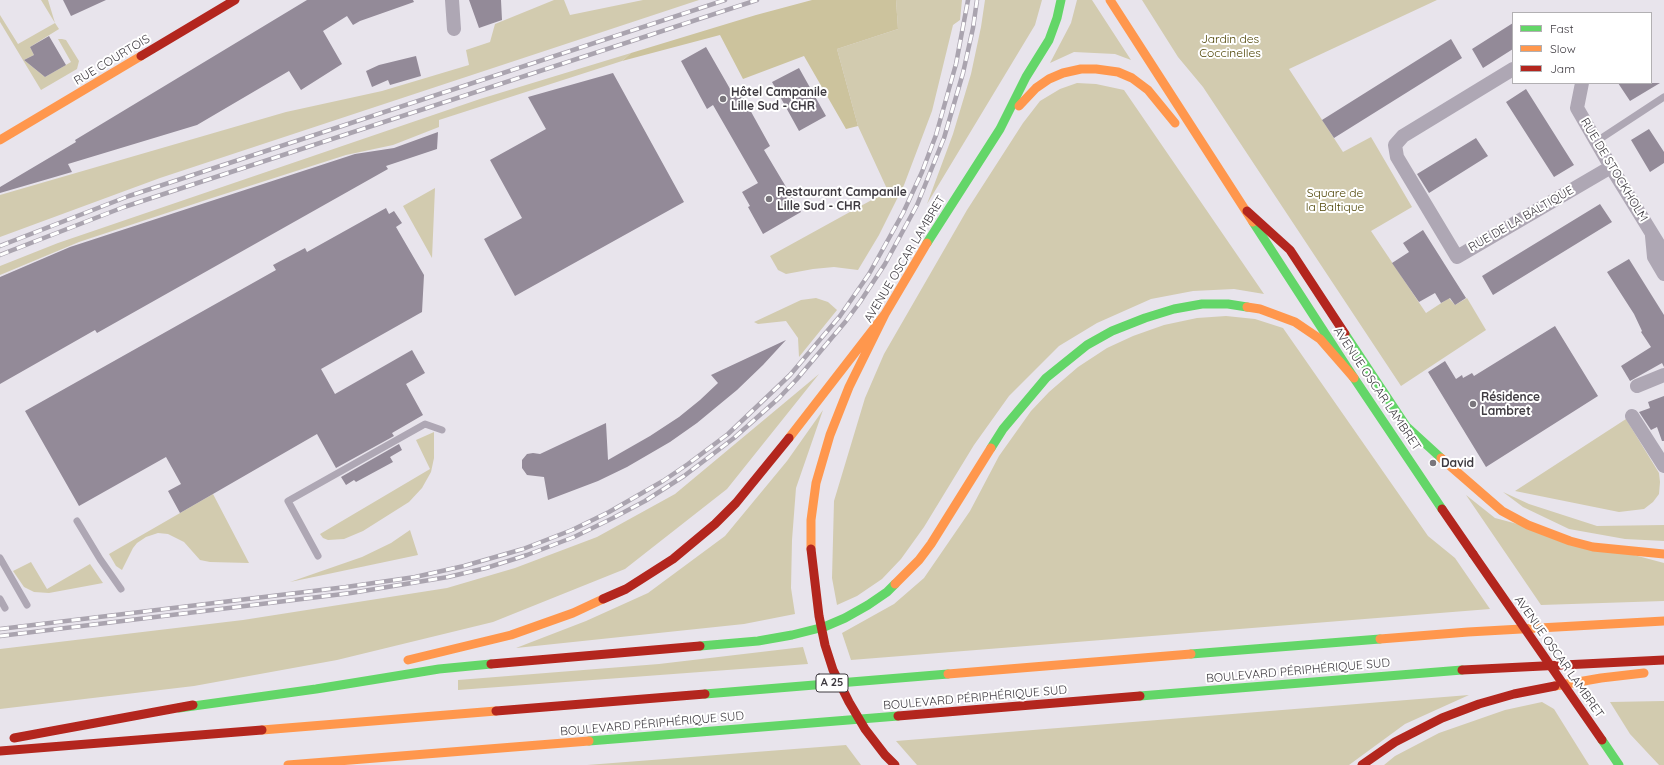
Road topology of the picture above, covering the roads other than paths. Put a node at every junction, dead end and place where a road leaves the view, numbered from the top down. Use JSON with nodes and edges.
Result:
{"nodes":[{"id":1,"x":235,"y":0,"type":"edge"},
{"id":2,"x":452,"y":0,"type":"edge"},
{"id":3,"x":1060,"y":0,"type":"edge"},
{"id":4,"x":1110,"y":0,"type":"edge"},
{"id":5,"x":454,"y":29,"type":"dead end"},
{"id":6,"x":1512,"y":70,"type":"edge"},
{"id":7,"x":1582,"y":84,"type":"edge"},
{"id":8,"x":1664,"y":97,"type":"edge"},
{"id":9,"x":1000,"y":129,"type":"junction"},
{"id":10,"x":0,"y":140,"type":"edge"},
{"id":11,"x":1597,"y":141,"type":"junction"},
{"id":12,"x":1205,"y":148,"type":"junction"},
{"id":13,"x":1610,"y":167,"type":"junction"},
{"id":14,"x":1247,"y":211,"type":"junction"},
{"id":15,"x":1652,"y":234,"type":"junction"},
{"id":16,"x":1664,"y":253,"type":"edge"},
{"id":17,"x":1664,"y":274,"type":"edge"},
{"id":18,"x":885,"y":314,"type":"junction"},
{"id":19,"x":1664,"y":375,"type":"edge"},
{"id":20,"x":1354,"y":378,"type":"junction"},
{"id":21,"x":1637,"y":386,"type":"dead end"},
{"id":22,"x":1632,"y":416,"type":"dead end"},
{"id":23,"x":442,"y":430,"type":"dead end"},
{"id":24,"x":1664,"y":466,"type":"edge"},
{"id":25,"x":77,"y":521,"type":"dead end"},
{"id":26,"x":1664,"y":554,"type":"edge"},
{"id":27,"x":318,"y":556,"type":"dead end"},
{"id":28,"x":0,"y":558,"type":"edge"},
{"id":29,"x":121,"y":589,"type":"dead end"},
{"id":30,"x":0,"y":599,"type":"edge"},
{"id":31,"x":27,"y":605,"type":"dead end"},
{"id":32,"x":5,"y":608,"type":"dead end"},
{"id":33,"x":1664,"y":621,"type":"edge"},
{"id":34,"x":1664,"y":660,"type":"edge"},
{"id":35,"x":402,"y":662,"type":"dead end"},
{"id":36,"x":1651,"y":673,"type":"dead end"},
{"id":37,"x":316,"y":680,"type":"dead end"},
{"id":38,"x":179,"y":708,"type":"junction"},
{"id":39,"x":7,"y":739,"type":"dead end"},
{"id":40,"x":0,"y":751,"type":"edge"},
{"id":41,"x":288,"y":765,"type":"edge"},
{"id":42,"x":895,"y":765,"type":"edge"},
{"id":43,"x":1362,"y":765,"type":"edge"},
{"id":44,"x":1618,"y":765,"type":"edge"}],
"edges":[{"from":1,"to":10,"type":"main road","name":"RUE COURTOIS"},
{"from":2,"to":5,"type":"street"},
{"from":3,"to":9,"type":"main road","name":"AVENUE OSCAR LAMBRET"},
{"from":4,"to":12,"type":"main road","name":"AVENUE OSCAR LAMBRET"},
{"from":6,"to":13,"type":"street","name":"RUE DE LA BALTIQUE"},
{"from":7,"to":11,"type":"street","name":"RUE DE STOCKHOLM"},
{"from":8,"to":11,"type":"lane"},
{"from":9,"to":12,"type":"main road","name":"AVENUE OSCAR LAMBRET"},
{"from":9,"to":18,"type":"main road","name":"AVENUE OSCAR LAMBRET"},
{"from":11,"to":13,"type":"street","name":"RUE DE STOCKHOLM"},
{"from":12,"to":14,"type":"main road","name":"AVENUE OSCAR LAMBRET"},
{"from":13,"to":15,"type":"street","name":"RUE DE STOCKHOLM"},
{"from":14,"to":20,"type":"main road","name":"AVENUE OSCAR LAMBRET"},
{"from":14,"to":26,"type":"main road"},
{"from":15,"to":16,"type":"street","name":"RUE DE STOCKHOLM"},
{"from":15,"to":17,"type":"street"},
{"from":18,"to":35,"type":"main road"},
{"from":18,"to":42,"type":"main road","name":"AVENUE OSCAR LAMBRET","bridge":true},
{"from":19,"to":21,"type":"street"},
{"from":20,"to":38,"type":"main road"},
{"from":20,"to":44,"type":"main road","name":"AVENUE OSCAR LAMBRET","bridge":true},
{"from":22,"to":24,"type":"street"},
{"from":23,"to":27,"type":"lane"},
{"from":25,"to":29,"type":"lane"},
{"from":28,"to":31,"type":"lane"},
{"from":30,"to":32,"type":"lane"},
{"from":33,"to":40,"type":"main road","number":"A 25"},
{"from":34,"to":41,"type":"main road","name":"BOULEVARD PÉRIPHÉRIQUE SUD"},
{"from":36,"to":43,"type":"main road"},
{"from":37,"to":38,"type":"main road"},
{"from":38,"to":39,"type":"main road"}]}
